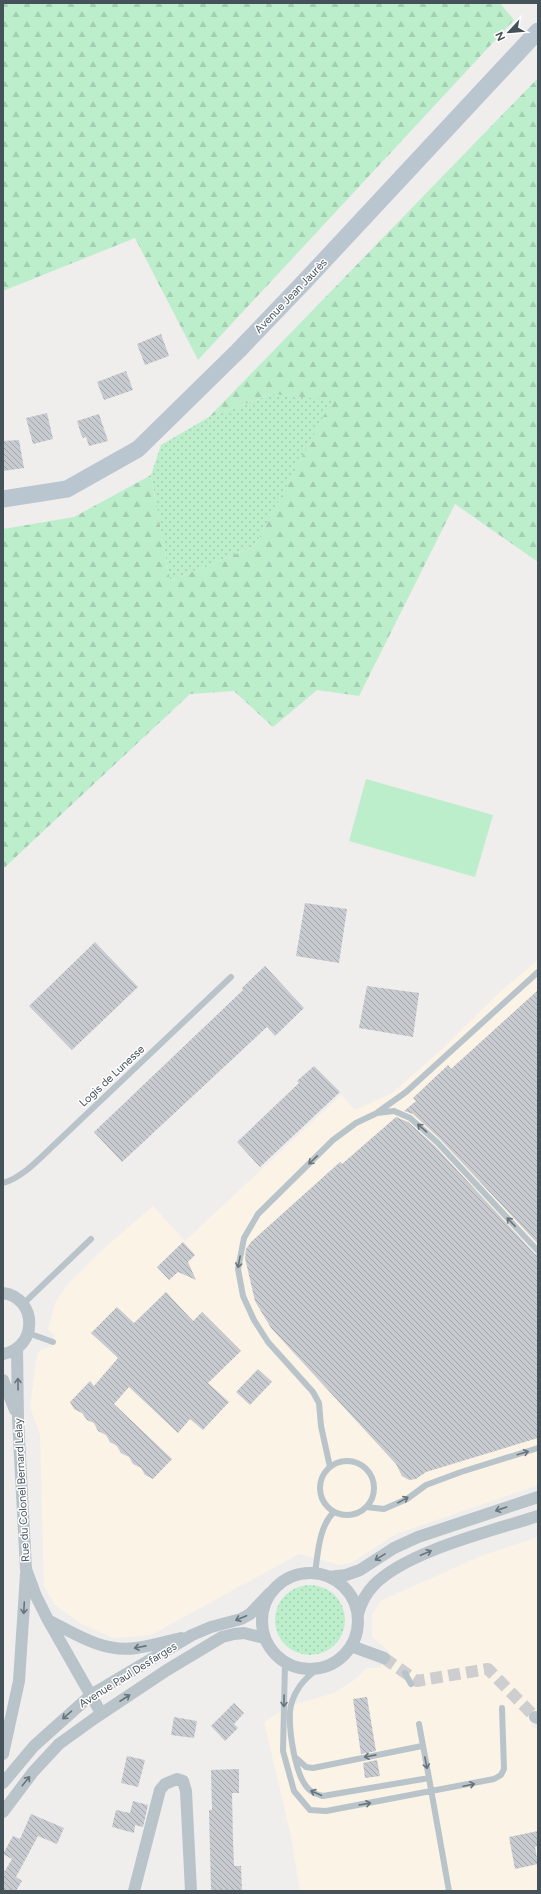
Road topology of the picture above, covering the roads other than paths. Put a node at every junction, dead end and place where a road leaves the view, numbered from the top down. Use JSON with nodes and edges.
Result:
{"nodes":[{"id":1,"x":538,"y":31,"type":"edge"},
{"id":2,"x":3,"y":499,"type":"edge"},
{"id":3,"x":538,"y":972,"type":"edge"},
{"id":4,"x":231,"y":978,"type":"dead end"},
{"id":5,"x":377,"y":1113,"type":"junction"},
{"id":6,"x":3,"y":1183,"type":"edge"},
{"id":7,"x":91,"y":1239,"type":"dead end"},
{"id":8,"x":538,"y":1251,"type":"edge"},
{"id":9,"x":3,"y":1293,"type":"edge"},
{"id":10,"x":23,"y":1304,"type":"junction"},
{"id":11,"x":28,"y":1333,"type":"junction"},
{"id":12,"x":53,"y":1342,"type":"dead end"},
{"id":13,"x":17,"y":1348,"type":"junction"},
{"id":14,"x":3,"y":1354,"type":"edge"},
{"id":15,"x":3,"y":1380,"type":"edge"},
{"id":16,"x":18,"y":1419,"type":"junction"},
{"id":17,"x":538,"y":1448,"type":"edge"},
{"id":18,"x":330,"y":1467,"type":"junction"},
{"id":19,"x":538,"y":1497,"type":"edge"},
{"id":20,"x":366,"y":1507,"type":"junction"},
{"id":21,"x":334,"y":1512,"type":"junction"},
{"id":22,"x":538,"y":1516,"type":"edge"},
{"id":23,"x":26,"y":1569,"type":"junction"},
{"id":24,"x":315,"y":1573,"type":"junction"},
{"id":25,"x":329,"y":1577,"type":"junction"},
{"id":26,"x":270,"y":1593,"type":"junction"},
{"id":27,"x":358,"y":1614,"type":"junction"},
{"id":28,"x":48,"y":1620,"type":"junction"},
{"id":29,"x":192,"y":1635,"type":"junction"},
{"id":30,"x":264,"y":1638,"type":"junction"},
{"id":31,"x":351,"y":1646,"type":"junction"},
{"id":32,"x":384,"y":1658,"type":"tunnel mouth"},
{"id":33,"x":285,"y":1662,"type":"junction"},
{"id":34,"x":317,"y":1669,"type":"junction"},
{"id":35,"x":405,"y":1673,"type":"dead end"},
{"id":36,"x":411,"y":1684,"type":"dead end"},
{"id":37,"x":91,"y":1696,"type":"junction"},
{"id":38,"x":502,"y":1708,"type":"dead end"},
{"id":39,"x":101,"y":1713,"type":"junction"},
{"id":40,"x":419,"y":1724,"type":"dead end"},
{"id":41,"x":422,"y":1746,"type":"junction"},
{"id":42,"x":3,"y":1754,"type":"edge"},
{"id":43,"x":294,"y":1756,"type":"junction"},
{"id":44,"x":429,"y":1778,"type":"junction"},
{"id":45,"x":3,"y":1783,"type":"edge"},
{"id":46,"x":431,"y":1792,"type":"junction"},
{"id":47,"x":3,"y":1812,"type":"edge"},
{"id":48,"x":134,"y":1891,"type":"edge"},
{"id":49,"x":191,"y":1891,"type":"edge"},
{"id":50,"x":449,"y":1891,"type":"edge"}],
"edges":[{"from":1,"to":2,"type":"main road","name":"Avenue Jean Jaurès"},
{"from":3,"to":5,"type":"lane"},
{"from":4,"to":6,"type":"lane","name":"Logis de Lunesse"},
{"from":8,"to":5,"type":"lane","one_way":true},
{"from":5,"to":18,"type":"lane","one_way":true},
{"from":7,"to":10,"type":"lane"},
{"from":9,"to":10,"type":"street"},
{"from":10,"to":11,"type":"street"},
{"from":11,"to":12,"type":"lane"},
{"from":11,"to":13,"type":"street"},
{"from":13,"to":14,"type":"street"},
{"from":16,"to":13,"type":"street","name":"Rue du Colonel Bernard Lelay","one_way":true},
{"from":15,"to":16,"type":"street"},
{"from":16,"to":23,"type":"street","name":"Rue du Colonel Bernard Lelay"},
{"from":20,"to":17,"type":"lane","one_way":true},
{"from":18,"to":20,"type":"lane"},
{"from":18,"to":21,"type":"lane"},
{"from":19,"to":25,"type":"street","one_way":true},
{"from":20,"to":21,"type":"lane"},
{"from":21,"to":24,"type":"lane"},
{"from":27,"to":22,"type":"street","one_way":true},
{"from":23,"to":28,"type":"street","name":"Rue du Colonel Bernard Lelay"},
{"from":23,"to":42,"type":"street","one_way":true},
{"from":24,"to":25,"type":"street"},
{"from":24,"to":26,"type":"street"},
{"from":25,"to":27,"type":"street"},
{"from":26,"to":29,"type":"street","name":"Avenue Paul Desfarges","one_way":true},
{"from":26,"to":30,"type":"street"},
{"from":27,"to":31,"type":"street"},
{"from":29,"to":28,"type":"street","one_way":true},
{"from":28,"to":37,"type":"street","name":"Rue du Colonel Bernard Lelay"},
{"from":29,"to":37,"type":"street","name":"Avenue Paul Desfarges"},
{"from":30,"to":33,"type":"street"},
{"from":39,"to":30,"type":"street","name":"Avenue Paul Desfarges","one_way":true},
{"from":31,"to":32,"type":"street"},
{"from":31,"to":34,"type":"street"},
{"from":33,"to":34,"type":"street"},
{"from":33,"to":46,"type":"lane","one_way":true},
{"from":34,"to":43,"type":"lane"},
{"from":35,"to":36,"type":"lane"},
{"from":37,"to":39,"type":"street","name":"Rue du Colonel Bernard Lelay"},
{"from":37,"to":45,"type":"street","name":"Avenue Paul Desfarges","one_way":true},
{"from":46,"to":38,"type":"lane","one_way":true},
{"from":47,"to":39,"type":"street","name":"Avenue Paul Desfarges","one_way":true},
{"from":40,"to":41,"type":"lane"},
{"from":41,"to":43,"type":"lane","one_way":true},
{"from":41,"to":44,"type":"lane","one_way":true},
{"from":44,"to":43,"type":"lane","one_way":true},
{"from":44,"to":46,"type":"lane"},
{"from":46,"to":50,"type":"lane"},
{"from":48,"to":49,"type":"street"}]}
